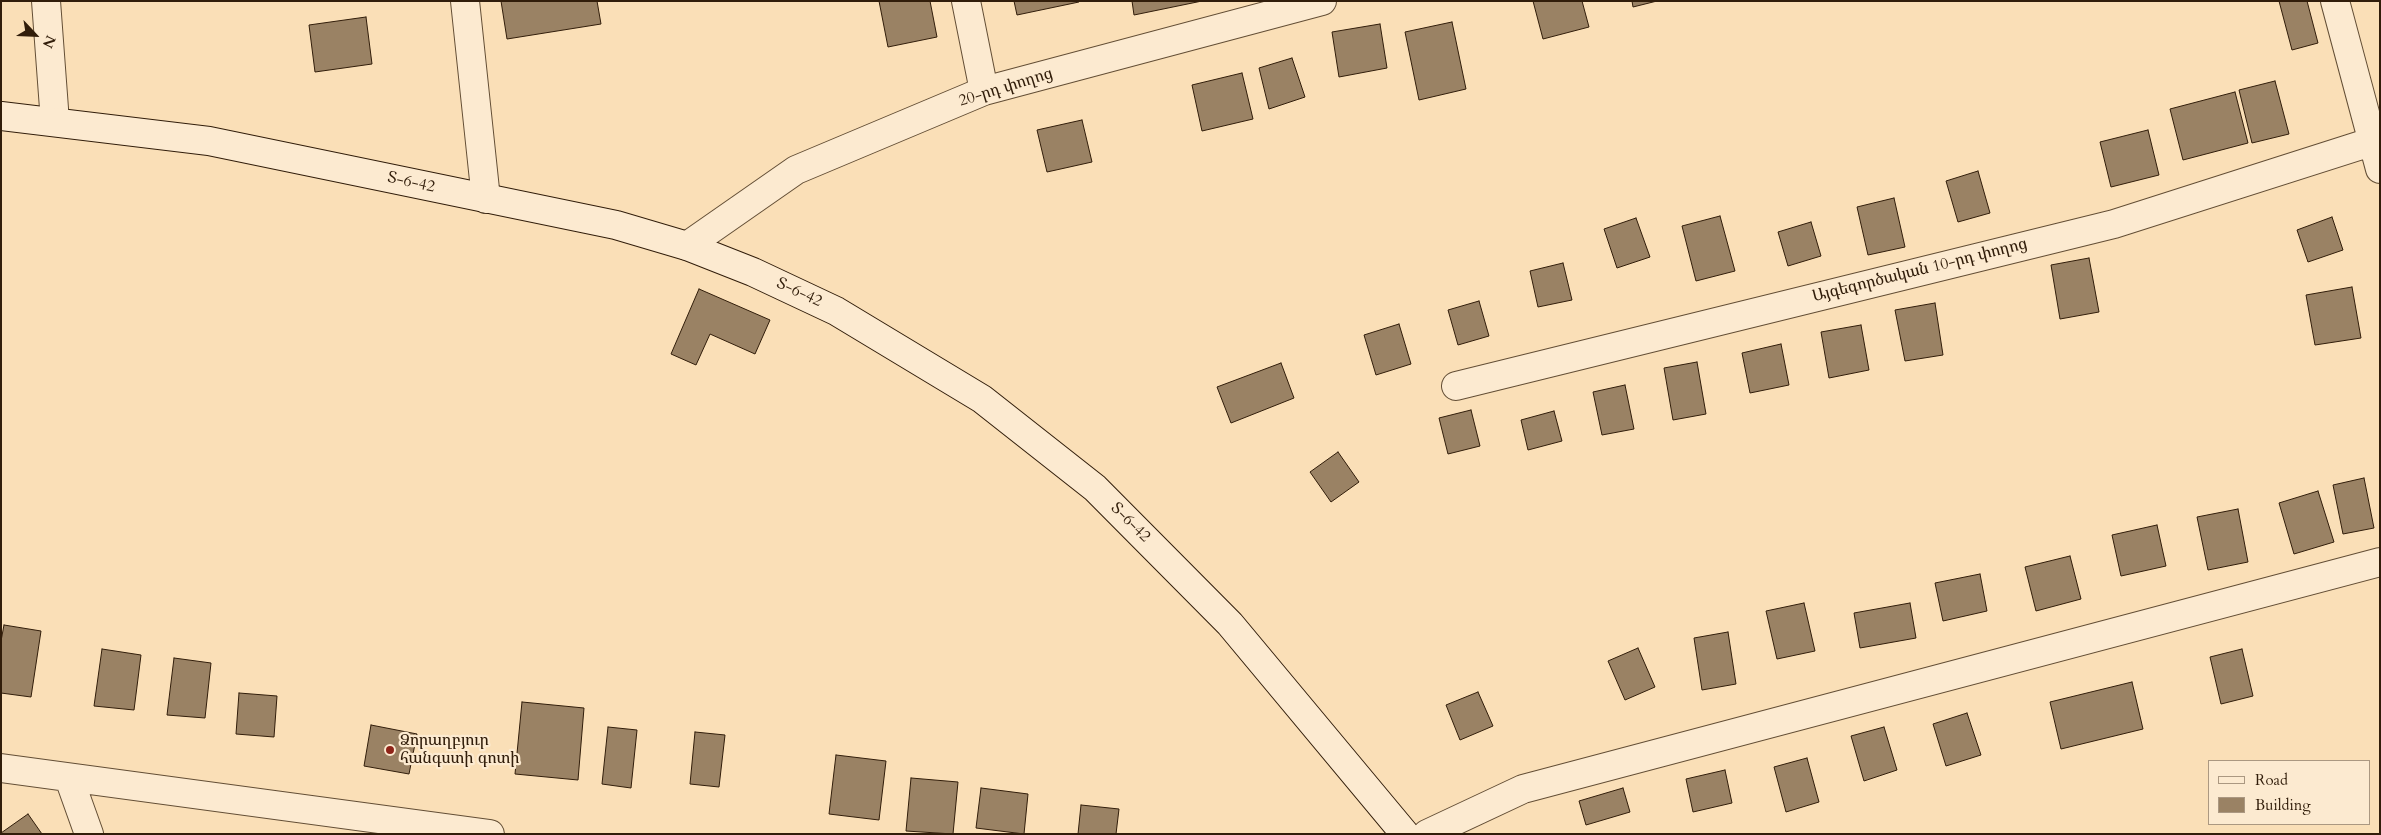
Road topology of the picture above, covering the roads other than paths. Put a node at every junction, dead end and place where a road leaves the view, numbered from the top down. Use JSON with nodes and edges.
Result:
{"nodes":[{"id":1,"x":46,"y":1,"type":"edge"},
{"id":2,"x":465,"y":1,"type":"edge"},
{"id":3,"x":966,"y":1,"type":"edge"},
{"id":4,"x":1322,"y":1,"type":"edge"},
{"id":5,"x":2335,"y":1,"type":"edge"},
{"id":6,"x":984,"y":91,"type":"junction"},
{"id":7,"x":1,"y":116,"type":"edge"},
{"id":8,"x":55,"y":122,"type":"junction"},
{"id":9,"x":2376,"y":141,"type":"edge"},
{"id":10,"x":2380,"y":169,"type":"edge"},
{"id":11,"x":486,"y":199,"type":"junction"},
{"id":12,"x":688,"y":246,"type":"junction"},
{"id":13,"x":1456,"y":386,"type":"dead end"},
{"id":14,"x":2380,"y":562,"type":"edge"},
{"id":15,"x":1,"y":768,"type":"edge"},
{"id":16,"x":69,"y":778,"type":"junction"},
{"id":17,"x":90,"y":834,"type":"edge"},
{"id":18,"x":490,"y":834,"type":"edge"},
{"id":19,"x":1405,"y":834,"type":"edge"},
{"id":20,"x":1427,"y":834,"type":"edge"}],
"edges":[{"from":1,"to":8,"type":"street"},
{"from":2,"to":11,"type":"street"},
{"from":3,"to":6,"type":"street"},
{"from":4,"to":6,"type":"street","name":"20-րդ փողոց"},
{"from":5,"to":9,"type":"street"},
{"from":6,"to":12,"type":"street","name":"20-րդ փողոց"},
{"from":7,"to":8,"type":"street","name":"Տ-6-42","number":"Տ-6-42"},
{"from":8,"to":11,"type":"street","name":"Տ-6-42","number":"Տ-6-42"},
{"from":9,"to":10,"type":"street"},
{"from":9,"to":13,"type":"street","name":"Այգեգործական 10-րդ փողոց"},
{"from":11,"to":12,"type":"street","name":"Տ-6-42","number":"Տ-6-42"},
{"from":12,"to":19,"type":"street","name":"Տ-6-42","number":"Տ-6-42"},
{"from":14,"to":20,"type":"street"},
{"from":15,"to":16,"type":"street"},
{"from":16,"to":17,"type":"street"},
{"from":16,"to":18,"type":"street"}]}
